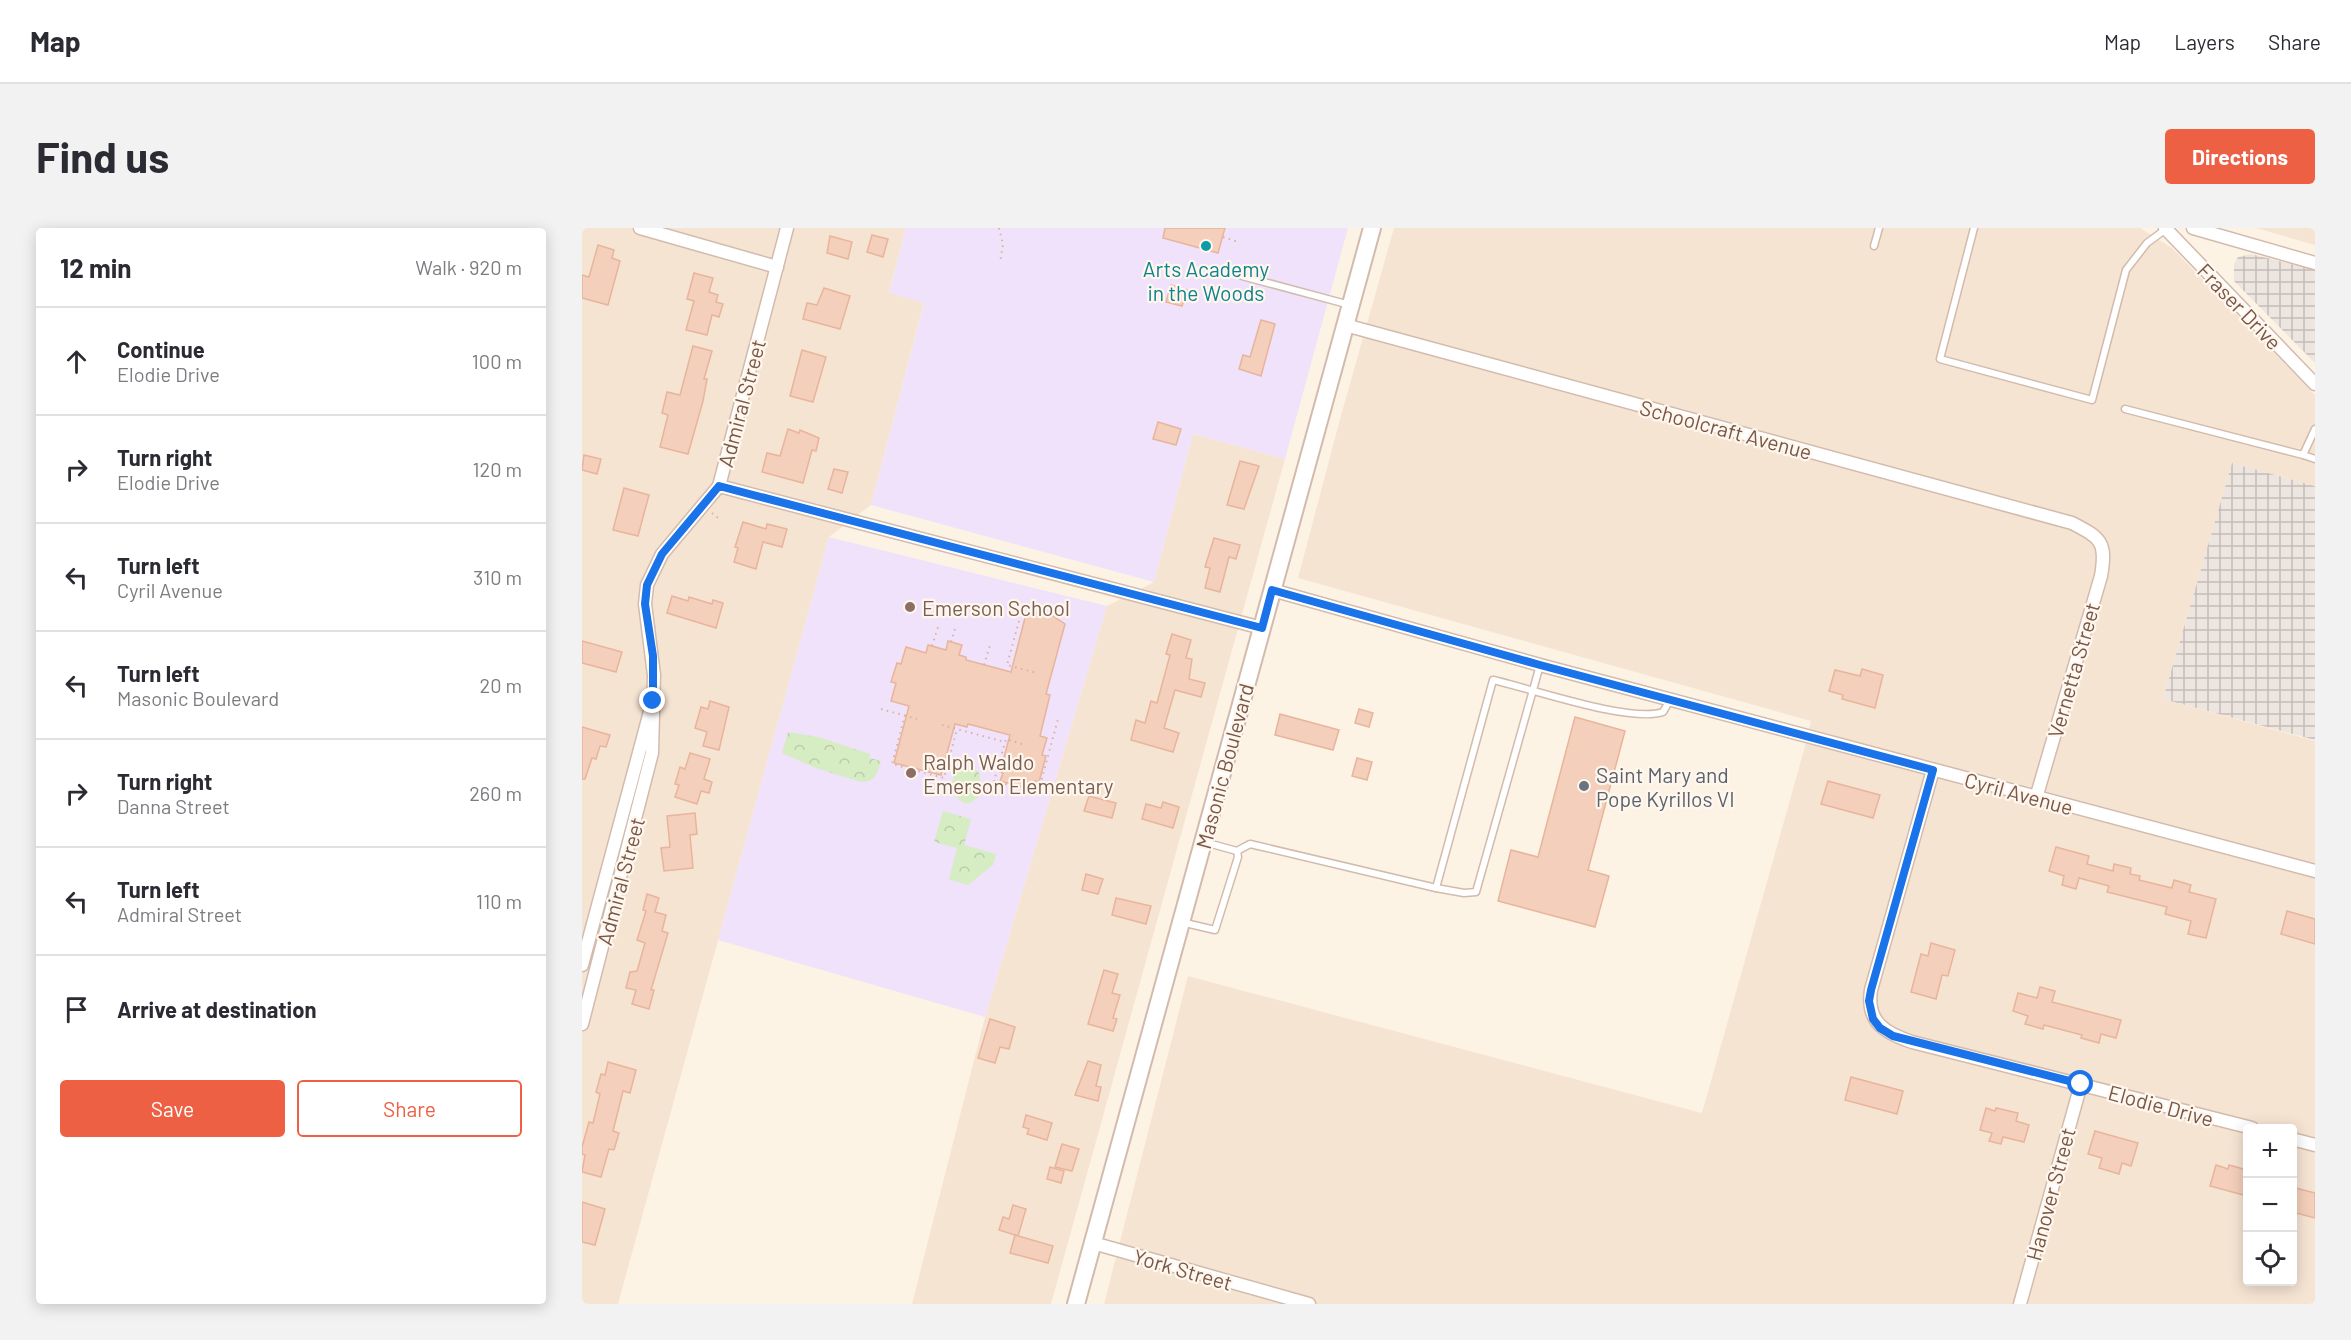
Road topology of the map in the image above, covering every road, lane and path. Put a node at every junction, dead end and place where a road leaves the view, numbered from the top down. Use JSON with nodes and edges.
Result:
{"nodes":[{"id":1,"x":640,"y":228,"type":"edge"},
{"id":2,"x":787,"y":228,"type":"edge"},
{"id":3,"x":999,"y":228,"type":"edge"},
{"id":4,"x":1372,"y":228,"type":"edge"},
{"id":5,"x":1879,"y":228,"type":"edge"},
{"id":6,"x":1974,"y":228,"type":"edge"},
{"id":7,"x":2193,"y":228,"type":"edge"},
{"id":8,"x":2165,"y":229,"type":"edge"},
{"id":9,"x":1223,"y":237,"type":"dead end"},
{"id":10,"x":1238,"y":242,"type":"dead end"},
{"id":11,"x":1874,"y":246,"type":"dead end"},
{"id":12,"x":1000,"y":263,"type":"dead end"},
{"id":13,"x":2315,"y":263,"type":"edge"},
{"id":14,"x":777,"y":267,"type":"junction"},
{"id":15,"x":1242,"y":276,"type":"dead end"},
{"id":16,"x":1351,"y":306,"type":"junction"},
{"id":17,"x":1346,"y":325,"type":"junction"},
{"id":18,"x":2315,"y":384,"type":"edge"},
{"id":19,"x":2125,"y":409,"type":"dead end"},
{"id":20,"x":2315,"y":429,"type":"edge"},
{"id":21,"x":2303,"y":455,"type":"junction"},
{"id":22,"x":2315,"y":459,"type":"edge"},
{"id":23,"x":719,"y":486,"type":"junction"},
{"id":24,"x":2101,"y":542,"type":"joint"},
{"id":25,"x":1272,"y":590,"type":"junction"},
{"id":26,"x":1019,"y":621,"type":"dead end"},
{"id":27,"x":938,"y":627,"type":"dead end"},
{"id":28,"x":1262,"y":628,"type":"junction"},
{"id":29,"x":955,"y":629,"type":"dead end"},
{"id":30,"x":951,"y":642,"type":"dead end"},
{"id":31,"x":991,"y":642,"type":"dead end"},
{"id":32,"x":932,"y":646,"type":"dead end"},
{"id":33,"x":984,"y":665,"type":"dead end"},
{"id":34,"x":1540,"y":665,"type":"junction"},
{"id":35,"x":1037,"y":673,"type":"dead end"},
{"id":36,"x":1533,"y":690,"type":"junction"},
{"id":37,"x":1670,"y":700,"type":"junction"},
{"id":38,"x":653,"y":701,"type":"junction"},
{"id":39,"x":881,"y":709,"type":"dead end"},
{"id":40,"x":905,"y":716,"type":"junction"},
{"id":41,"x":917,"y":718,"type":"dead end"},
{"id":42,"x":1058,"y":719,"type":"dead end"},
{"id":43,"x":942,"y":725,"type":"dead end"},
{"id":44,"x":957,"y":729,"type":"junction"},
{"id":45,"x":1005,"y":742,"type":"junction"},
{"id":46,"x":1022,"y":744,"type":"dead end"},
{"id":47,"x":1933,"y":770,"type":"junction"},
{"id":48,"x":2036,"y":798,"type":"junction"},
{"id":49,"x":1203,"y":842,"type":"junction"},
{"id":50,"x":1237,"y":851,"type":"junction"},
{"id":51,"x":2315,"y":871,"type":"edge"},
{"id":52,"x":1436,"y":888,"type":"junction"},
{"id":53,"x":1181,"y":922,"type":"junction"},
{"id":54,"x":582,"y":965,"type":"edge"},
{"id":55,"x":582,"y":1022,"type":"edge"},
{"id":56,"x":2081,"y":1084,"type":"junction"},
{"id":57,"x":2243,"y":1126,"type":"edge"},
{"id":58,"x":2297,"y":1140,"type":"edge"},
{"id":59,"x":2315,"y":1145,"type":"edge"},
{"id":60,"x":1092,"y":1243,"type":"junction"},
{"id":61,"x":1076,"y":1304,"type":"edge"},
{"id":62,"x":1309,"y":1304,"type":"edge"},
{"id":63,"x":2020,"y":1304,"type":"edge"}],
"edges":[{"from":1,"to":14,"type":"street"},
{"from":2,"to":14,"type":"street","name":"Admiral Street"},
{"from":3,"to":12,"type":"path"},
{"from":4,"to":16,"type":"street","name":"Masonic Boulevard"},
{"from":5,"to":11,"type":"lane"},
{"from":6,"to":8,"type":"lane"},
{"from":7,"to":13,"type":"street"},
{"from":8,"to":18,"type":"street","name":"Fraser Drive"},
{"from":9,"to":10,"type":"path"},
{"from":14,"to":23,"type":"street","name":"Admiral Street"},
{"from":15,"to":16,"type":"lane"},
{"from":16,"to":17,"type":"street","name":"Masonic Boulevard"},
{"from":17,"to":24,"type":"street","name":"Schoolcraft Avenue"},
{"from":17,"to":25,"type":"street","name":"Masonic Boulevard"},
{"from":19,"to":21,"type":"lane"},
{"from":20,"to":21,"type":"lane"},
{"from":21,"to":22,"type":"lane"},
{"from":23,"to":28,"type":"street"},
{"from":23,"to":38,"type":"street","name":"Admiral Street"},
{"from":24,"to":48,"type":"street","name":"Vernetta Street"},
{"from":25,"to":28,"type":"street","name":"Masonic Boulevard"},
{"from":25,"to":34,"type":"street","name":"Cyril Avenue"},
{"from":26,"to":35,"type":"path"},
{"from":27,"to":32,"type":"path"},
{"from":28,"to":49,"type":"street","name":"Masonic Boulevard"},
{"from":29,"to":30,"type":"path"},
{"from":31,"to":33,"type":"path"},
{"from":34,"to":36,"type":"lane"},
{"from":34,"to":37,"type":"street","name":"Cyril Avenue"},
{"from":36,"to":37,"type":"lane"},
{"from":36,"to":52,"type":"lane"},
{"from":36,"to":52,"type":"lane"},
{"from":37,"to":47,"type":"street","name":"Cyril Avenue"},
{"from":38,"to":54,"type":"street","name":"Admiral Street"},
{"from":38,"to":55,"type":"street","name":"Admiral Street"},
{"from":39,"to":40,"type":"path"},
{"from":40,"to":41,"type":"path"},
{"from":40,"to":44,"type":"path"},
{"from":42,"to":45,"type":"path"},
{"from":43,"to":44,"type":"path"},
{"from":44,"to":45,"type":"path"},
{"from":45,"to":46,"type":"path"},
{"from":47,"to":48,"type":"street","name":"Cyril Avenue"},
{"from":47,"to":56,"type":"street","name":"Elodie Drive"},
{"from":48,"to":51,"type":"street","name":"Cyril Avenue"},
{"from":49,"to":50,"type":"lane"},
{"from":49,"to":53,"type":"street","name":"Masonic Boulevard"},
{"from":50,"to":52,"type":"lane"},
{"from":50,"to":53,"type":"lane"},
{"from":53,"to":60,"type":"street","name":"Masonic Boulevard"},
{"from":56,"to":57,"type":"street","name":"Elodie Drive"},
{"from":56,"to":63,"type":"street","name":"Hanover Street"},
{"from":58,"to":59,"type":"street"},
{"from":60,"to":61,"type":"street","name":"Masonic Boulevard"},
{"from":60,"to":62,"type":"street","name":"York Street"}]}
